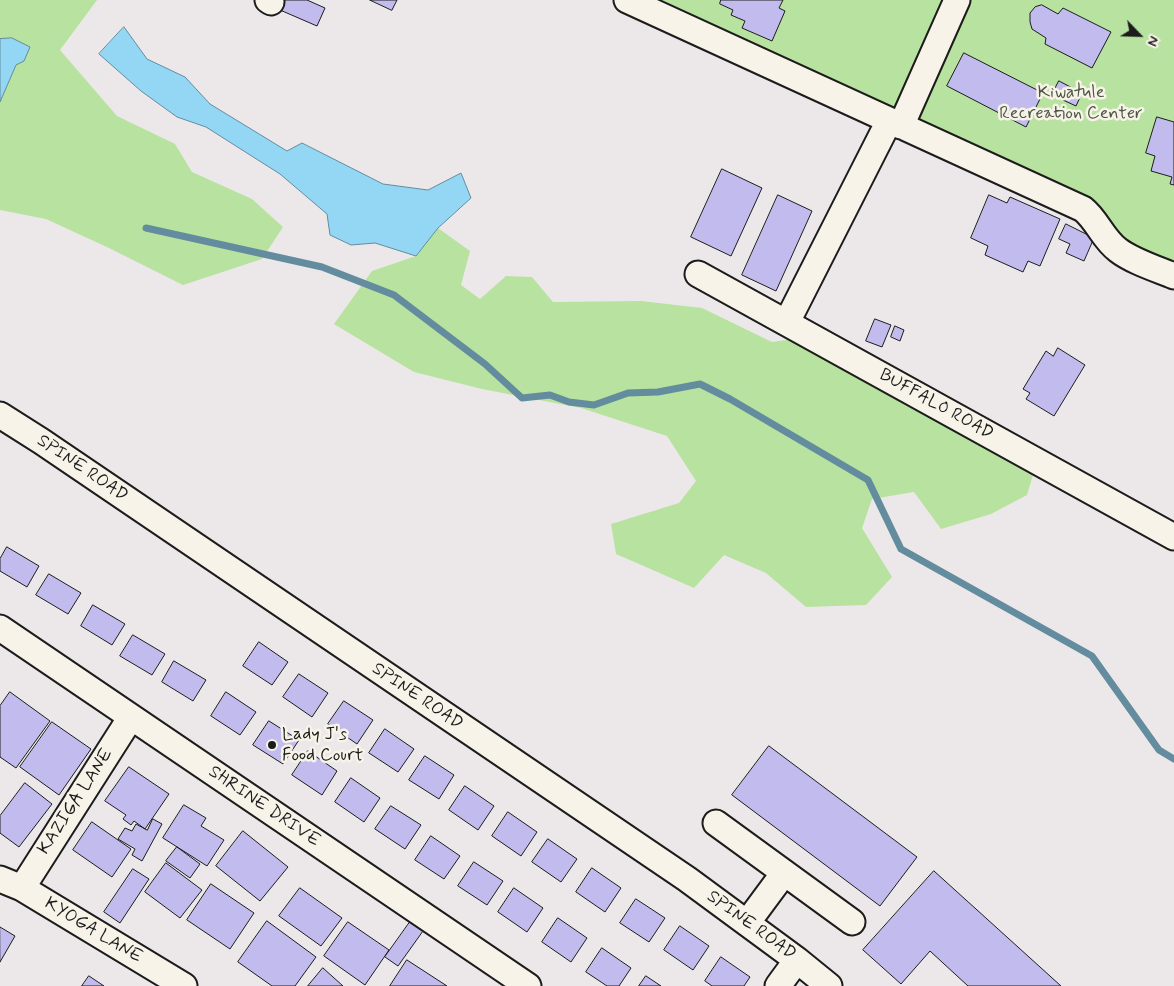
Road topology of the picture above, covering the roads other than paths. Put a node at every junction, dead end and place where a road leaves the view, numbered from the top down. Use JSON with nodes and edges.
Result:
{"nodes":[{"id":1,"x":957,"y":0,"type":"edge"},
{"id":2,"x":633,"y":1,"type":"edge"},
{"id":3,"x":895,"y":124,"type":"junction"},
{"id":4,"x":698,"y":274,"type":"dead end"},
{"id":5,"x":1174,"y":276,"type":"edge"},
{"id":6,"x":787,"y":322,"type":"junction"},
{"id":7,"x":0,"y":415,"type":"edge"},
{"id":8,"x":1174,"y":536,"type":"edge"},
{"id":9,"x":0,"y":628,"type":"edge"},
{"id":10,"x":131,"y":717,"type":"junction"},
{"id":11,"x":716,"y":823,"type":"dead end"},
{"id":12,"x":784,"y":873,"type":"junction"},
{"id":13,"x":11,"y":883,"type":"edge"},
{"id":14,"x":852,"y":922,"type":"dead end"},
{"id":15,"x":747,"y":923,"type":"junction"},
{"id":16,"x":798,"y":960,"type":"junction"},
{"id":17,"x":184,"y":986,"type":"edge"},
{"id":18,"x":528,"y":986,"type":"edge"},
{"id":19,"x":778,"y":986,"type":"edge"},
{"id":20,"x":829,"y":986,"type":"edge"}],
"edges":[{"from":1,"to":3,"type":"street"},
{"from":2,"to":3,"type":"street"},
{"from":3,"to":5,"type":"street"},
{"from":3,"to":6,"type":"street"},
{"from":4,"to":6,"type":"street","name":"BUFFALO ROAD"},
{"from":6,"to":8,"type":"street","name":"BUFFALO ROAD"},
{"from":7,"to":15,"type":"street","name":"SPINE ROAD"},
{"from":9,"to":10,"type":"street","name":"SHRINE DRIVE"},
{"from":10,"to":13,"type":"street","name":"KAZIGA LANE"},
{"from":10,"to":18,"type":"street","name":"SHRINE DRIVE"},
{"from":11,"to":12,"type":"street"},
{"from":12,"to":14,"type":"street"},
{"from":12,"to":15,"type":"street"},
{"from":13,"to":17,"type":"street","name":"KYOGA LANE"},
{"from":15,"to":16,"type":"street","name":"SPINE ROAD"},
{"from":16,"to":19,"type":"street"},
{"from":16,"to":20,"type":"street","name":"SPINE ROAD"}]}
